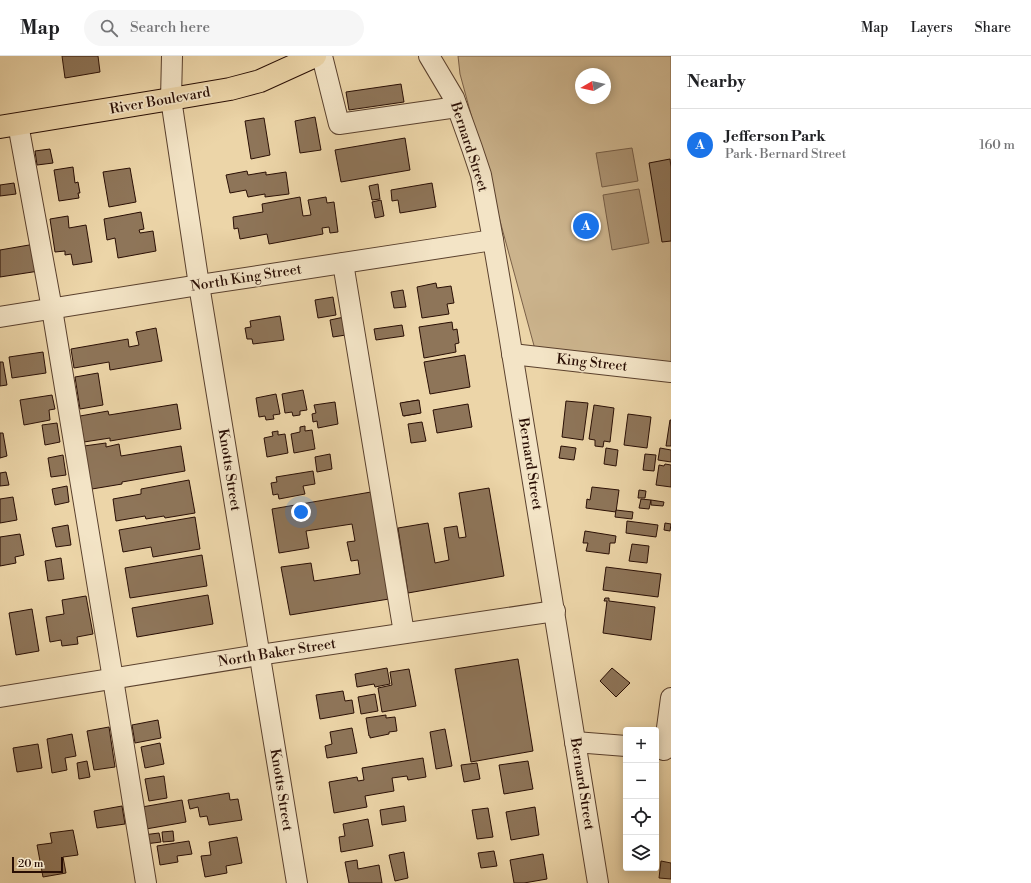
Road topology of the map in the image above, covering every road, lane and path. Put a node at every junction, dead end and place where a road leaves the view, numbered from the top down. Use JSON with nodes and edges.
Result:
{"nodes":[{"id":1,"x":172,"y":56,"type":"edge"},
{"id":2,"x":315,"y":56,"type":"edge"},
{"id":3,"x":322,"y":56,"type":"edge"},
{"id":4,"x":429,"y":56,"type":"edge"},
{"id":5,"x":171,"y":100,"type":"junction"},
{"id":6,"x":457,"y":107,"type":"junction"},
{"id":7,"x":9,"y":125,"type":"edge"},
{"id":8,"x":493,"y":240,"type":"junction"},
{"id":9,"x":343,"y":263,"type":"junction"},
{"id":10,"x":199,"y":285,"type":"junction"},
{"id":11,"x":52,"y":309,"type":"junction"},
{"id":12,"x":0,"y":317,"type":"edge"},
{"id":13,"x":512,"y":354,"type":"junction"},
{"id":14,"x":671,"y":372,"type":"edge"},
{"id":15,"x":555,"y":611,"type":"junction"},
{"id":16,"x":404,"y":633,"type":"junction"},
{"id":17,"x":259,"y":655,"type":"junction"},
{"id":18,"x":113,"y":679,"type":"junction"},
{"id":19,"x":0,"y":697,"type":"edge"},
{"id":20,"x":671,"y":698,"type":"edge"},
{"id":21,"x":575,"y":742,"type":"junction"},
{"id":22,"x":623,"y":746,"type":"edge"},
{"id":23,"x":664,"y":750,"type":"edge"},
{"id":24,"x":146,"y":883,"type":"edge"},
{"id":25,"x":296,"y":883,"type":"edge"},
{"id":26,"x":598,"y":883,"type":"edge"}],
"edges":[{"from":1,"to":5,"type":"street","name":"Knotts Street"},
{"from":2,"to":5,"type":"main road","name":"River Boulevard"},
{"from":3,"to":6,"type":"street"},
{"from":4,"to":6,"type":"street","name":"Bernard Street"},
{"from":5,"to":7,"type":"main road","name":"River Boulevard"},
{"from":5,"to":10,"type":"street","name":"Knotts Street"},
{"from":6,"to":8,"type":"street","name":"Bernard Street"},
{"from":7,"to":11,"type":"street"},
{"from":8,"to":9,"type":"street","name":"North King Street"},
{"from":8,"to":13,"type":"street","name":"Bernard Street"},
{"from":9,"to":10,"type":"street","name":"North King Street"},
{"from":9,"to":16,"type":"street"},
{"from":10,"to":11,"type":"street","name":"North King Street"},
{"from":10,"to":17,"type":"street","name":"Knotts Street"},
{"from":11,"to":12,"type":"street","name":"North King Street"},
{"from":11,"to":18,"type":"street"},
{"from":13,"to":14,"type":"street","name":"King Street"},
{"from":13,"to":15,"type":"street","name":"Bernard Street"},
{"from":15,"to":16,"type":"street","name":"North Baker Street"},
{"from":15,"to":21,"type":"street","name":"Bernard Street"},
{"from":16,"to":17,"type":"street","name":"North Baker Street"},
{"from":17,"to":18,"type":"street","name":"North Baker Street"},
{"from":17,"to":25,"type":"street","name":"Knotts Street"},
{"from":18,"to":19,"type":"street","name":"North Baker Street"},
{"from":18,"to":24,"type":"street"},
{"from":20,"to":23,"type":"street"},
{"from":21,"to":22,"type":"street"},
{"from":21,"to":26,"type":"street","name":"Bernard Street"}]}
